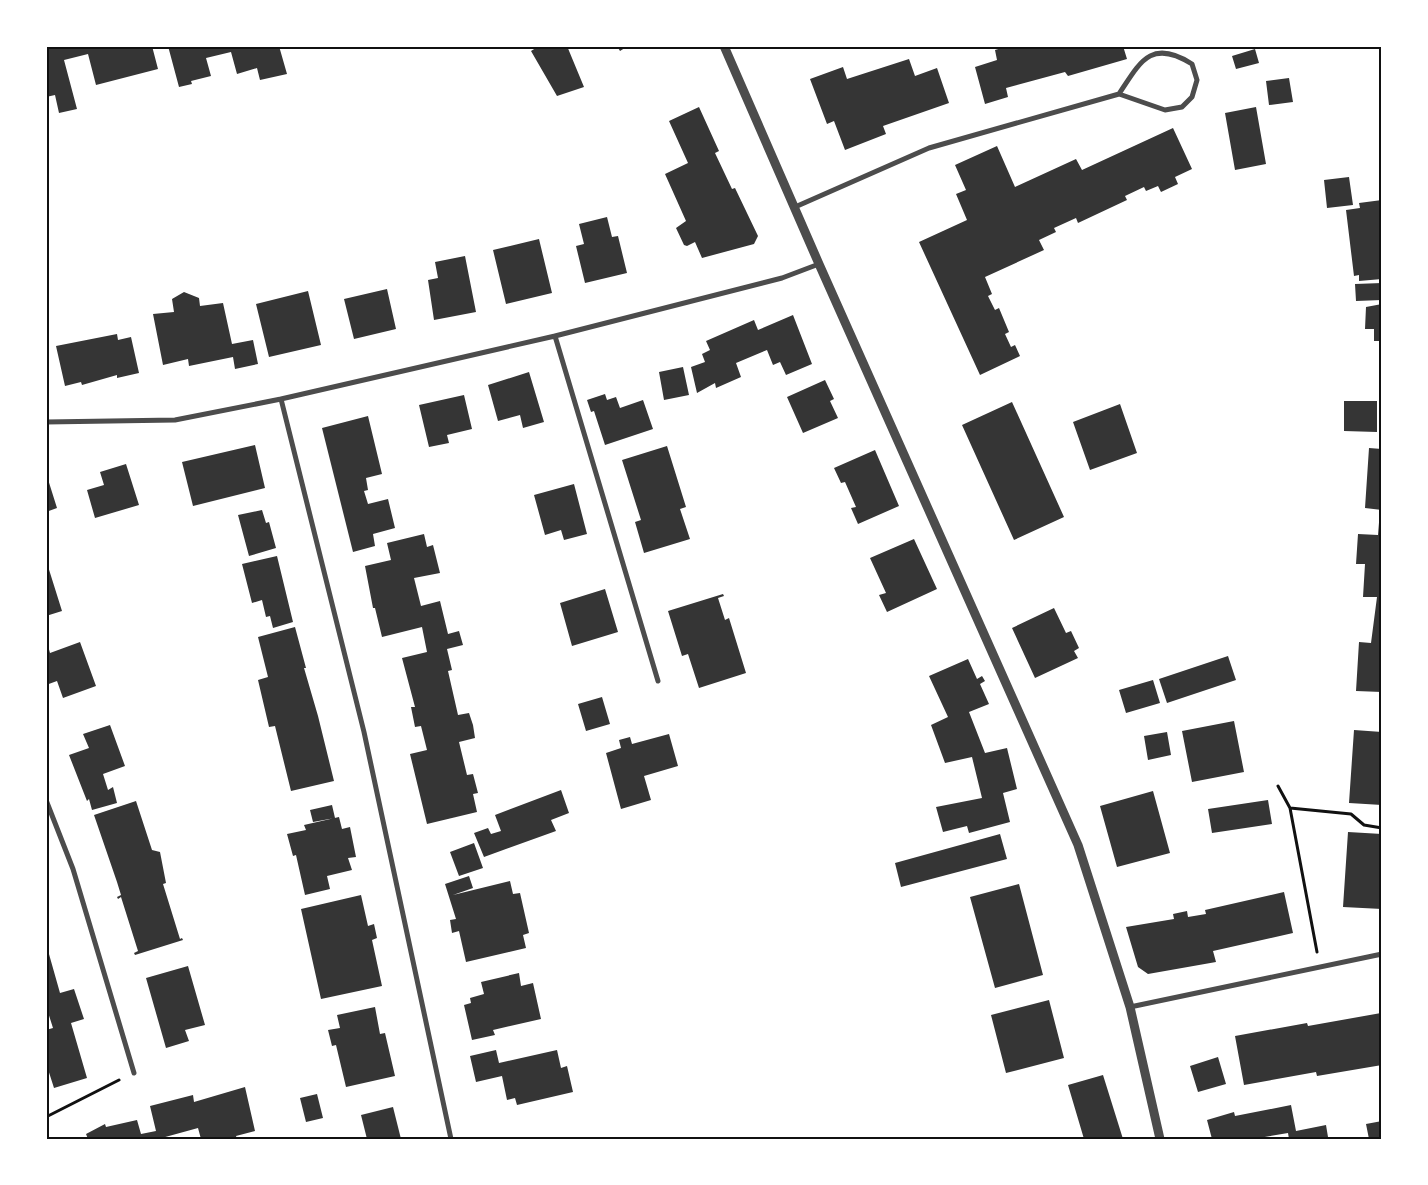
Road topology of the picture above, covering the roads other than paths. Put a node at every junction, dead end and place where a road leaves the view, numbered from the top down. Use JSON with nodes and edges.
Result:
{"nodes":[{"id":1,"x":724,"y":46,"type":"edge"},
{"id":2,"x":1119,"y":94,"type":"junction"},
{"id":3,"x":795,"y":207,"type":"junction"},
{"id":4,"x":819,"y":264,"type":"junction"},
{"id":5,"x":555,"y":336,"type":"junction"},
{"id":6,"x":281,"y":399,"type":"junction"},
{"id":7,"x":46,"y":422,"type":"edge"},
{"id":8,"x":658,"y":681,"type":"dead end"},
{"id":9,"x":46,"y":800,"type":"edge"},
{"id":10,"x":1382,"y":954,"type":"edge"},
{"id":11,"x":1130,"y":1007,"type":"junction"},
{"id":12,"x":134,"y":1073,"type":"road end"},
{"id":13,"x":451,"y":1139,"type":"edge"},
{"id":14,"x":1160,"y":1139,"type":"edge"}],
"edges":[{"from":1,"to":3,"type":"street"},
{"from":2,"to":2,"type":"street"},
{"from":2,"to":3,"type":"street"},
{"from":3,"to":4,"type":"street"},
{"from":4,"to":5,"type":"street"},
{"from":4,"to":11,"type":"street"},
{"from":5,"to":6,"type":"street"},
{"from":5,"to":8,"type":"street"},
{"from":6,"to":7,"type":"street"},
{"from":6,"to":13,"type":"street"},
{"from":9,"to":12,"type":"street"},
{"from":10,"to":11,"type":"street"},
{"from":11,"to":14,"type":"street"}]}
